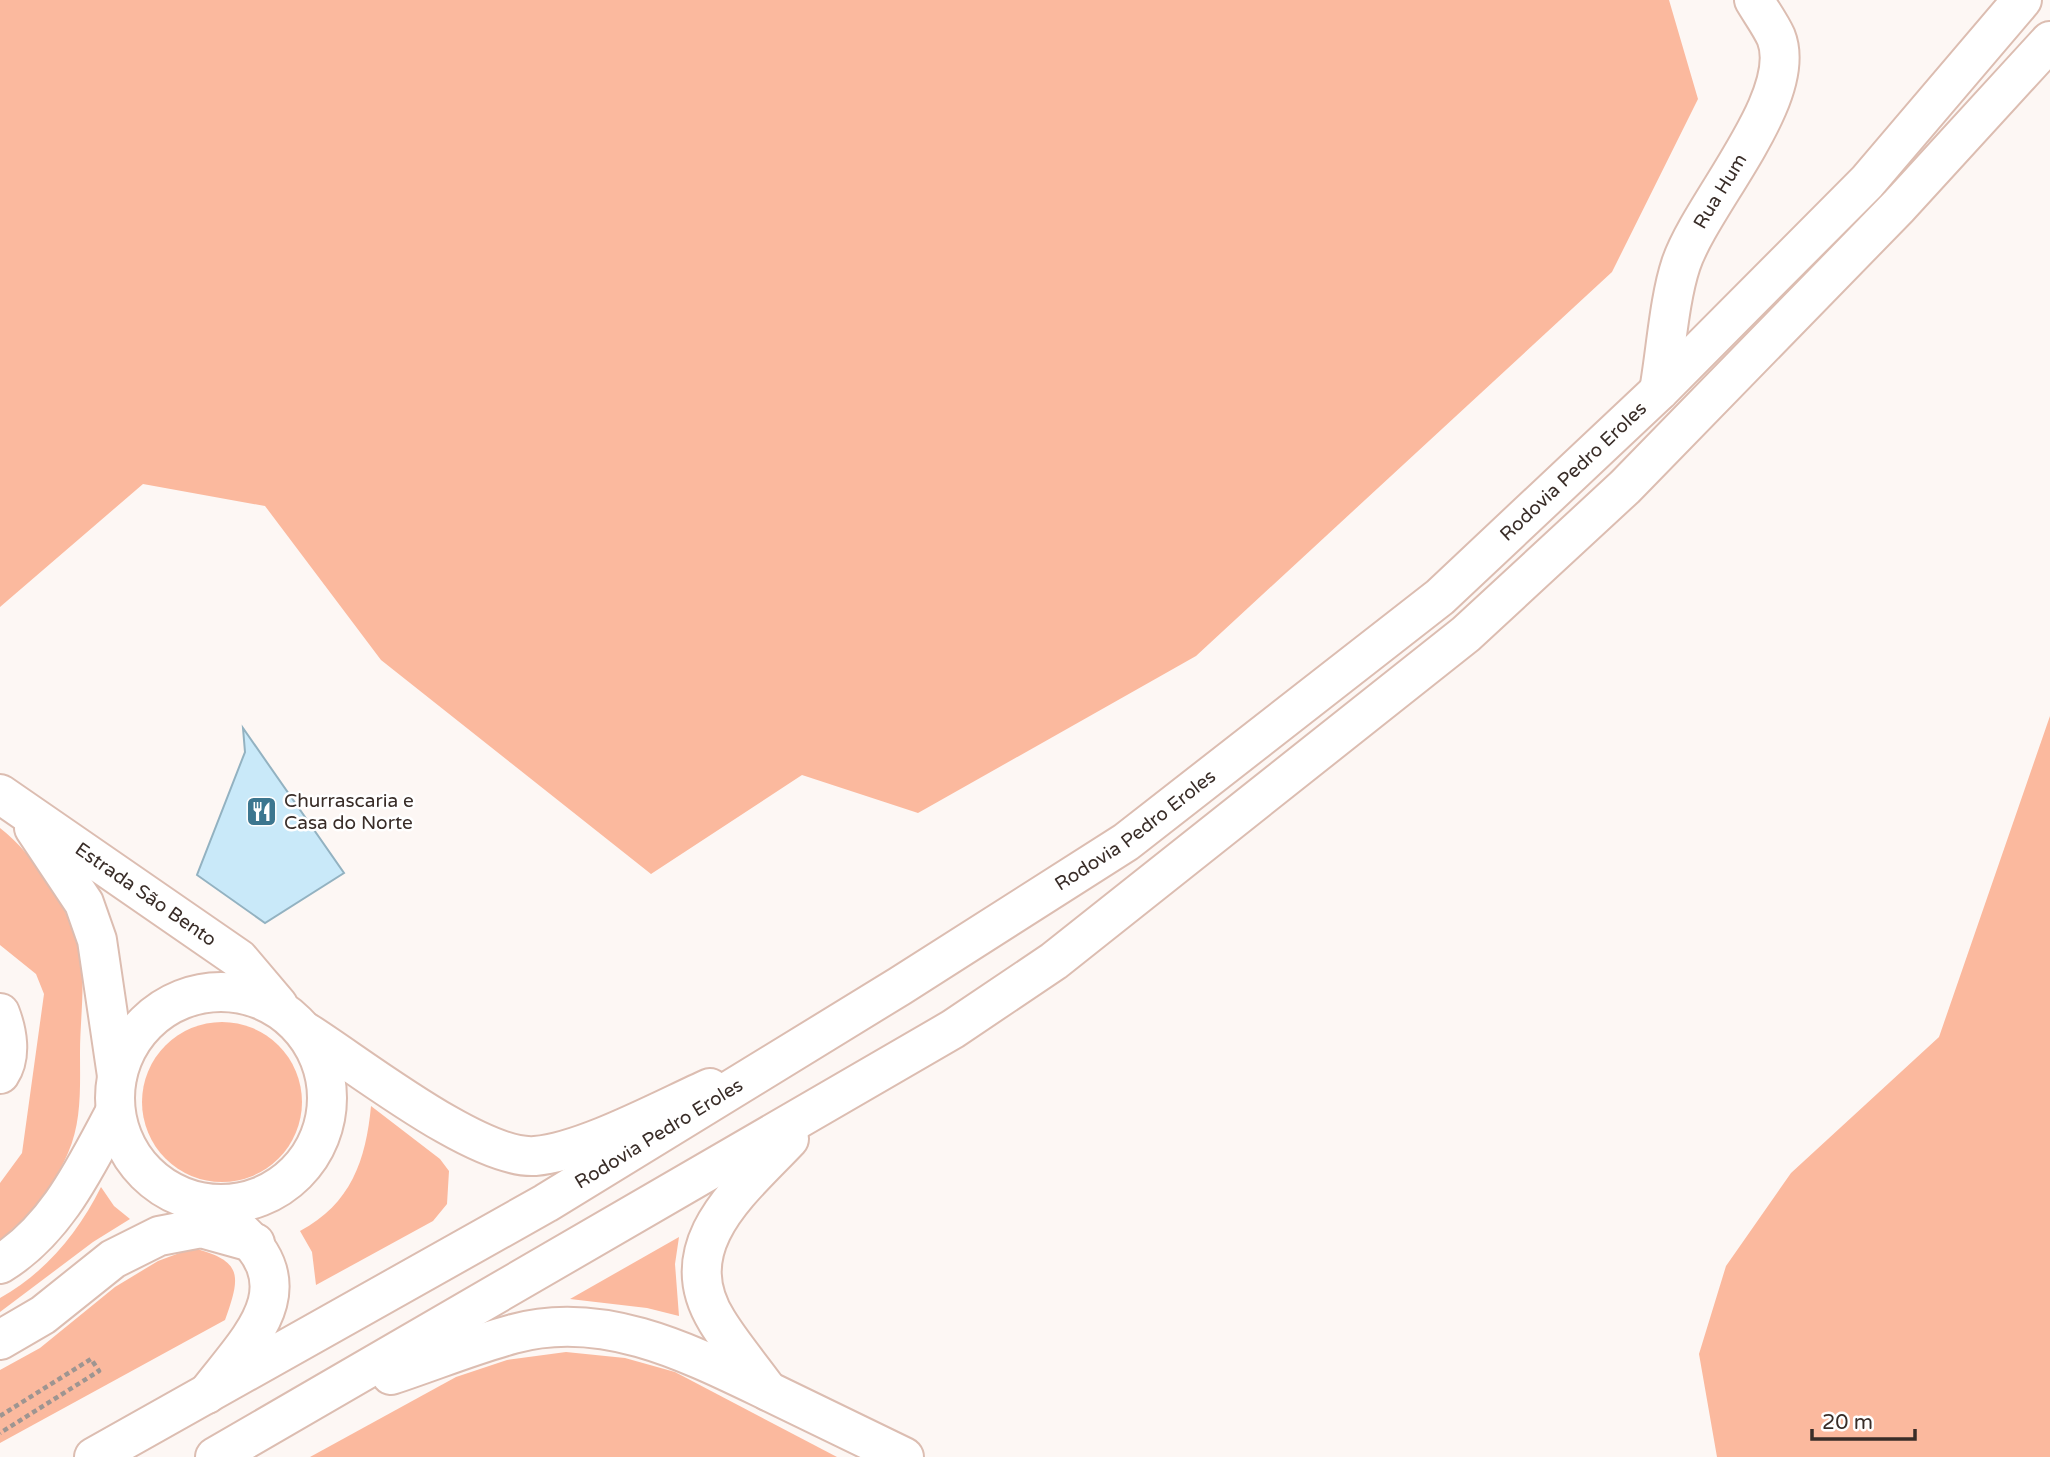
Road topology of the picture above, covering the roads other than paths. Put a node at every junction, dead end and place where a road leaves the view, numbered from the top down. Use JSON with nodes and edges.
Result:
{"nodes":[{"id":1,"x":1754,"y":0,"type":"edge"},
{"id":2,"x":2022,"y":0,"type":"edge"},
{"id":3,"x":2050,"y":41,"type":"edge"},
{"id":4,"x":1659,"y":391,"type":"junction"},
{"id":5,"x":10,"y":801,"type":"edge"},
{"id":6,"x":0,"y":1013,"type":"edge"},
{"id":7,"x":294,"y":1020,"type":"junction"},
{"id":8,"x":782,"y":1057,"type":"junction"},
{"id":9,"x":1,"y":1070,"type":"edge"},
{"id":10,"x":116,"y":1094,"type":"junction"},
{"id":11,"x":815,"y":1111,"type":"junction"},
{"id":12,"x":211,"y":1205,"type":"junction"},
{"id":13,"x":254,"y":1243,"type":"junction"},
{"id":14,"x":0,"y":1264,"type":"edge"},
{"id":15,"x":0,"y":1340,"type":"edge"},
{"id":16,"x":768,"y":1391,"type":"junction"},
{"id":17,"x":205,"y":1396,"type":"junction"},
{"id":18,"x":307,"y":1404,"type":"junction"},
{"id":19,"x":94,"y":1457,"type":"edge"},
{"id":20,"x":215,"y":1457,"type":"edge"},
{"id":21,"x":904,"y":1457,"type":"edge"}],
"edges":[{"from":1,"to":4,"type":"main road","name":"Rua Hum"},
{"from":2,"to":4,"type":"main road","name":"Rodovia Pedro Eroles"},
{"from":3,"to":11,"type":"main road"},
{"from":4,"to":8,"type":"main road","name":"Rodovia Pedro Eroles"},
{"from":5,"to":7,"type":"main road","name":"Estrada São Bento"},
{"from":5,"to":10,"type":"main road"},
{"from":6,"to":9,"type":"main road"},
{"from":7,"to":8,"type":"main road"},
{"from":7,"to":10,"type":"main road"},
{"from":7,"to":12,"type":"main road"},
{"from":8,"to":17,"type":"main road","name":"Rodovia Pedro Eroles"},
{"from":10,"to":12,"type":"main road"},
{"from":10,"to":14,"type":"main road"},
{"from":11,"to":16,"type":"main road"},
{"from":11,"to":18,"type":"main road"},
{"from":12,"to":13,"type":"main road"},
{"from":13,"to":15,"type":"main road"},
{"from":13,"to":17,"type":"main road"},
{"from":16,"to":18,"type":"main road"},
{"from":16,"to":21,"type":"main road"},
{"from":17,"to":19,"type":"main road","name":"Rodovia Pedro Eroles"},
{"from":18,"to":20,"type":"main road"}]}
